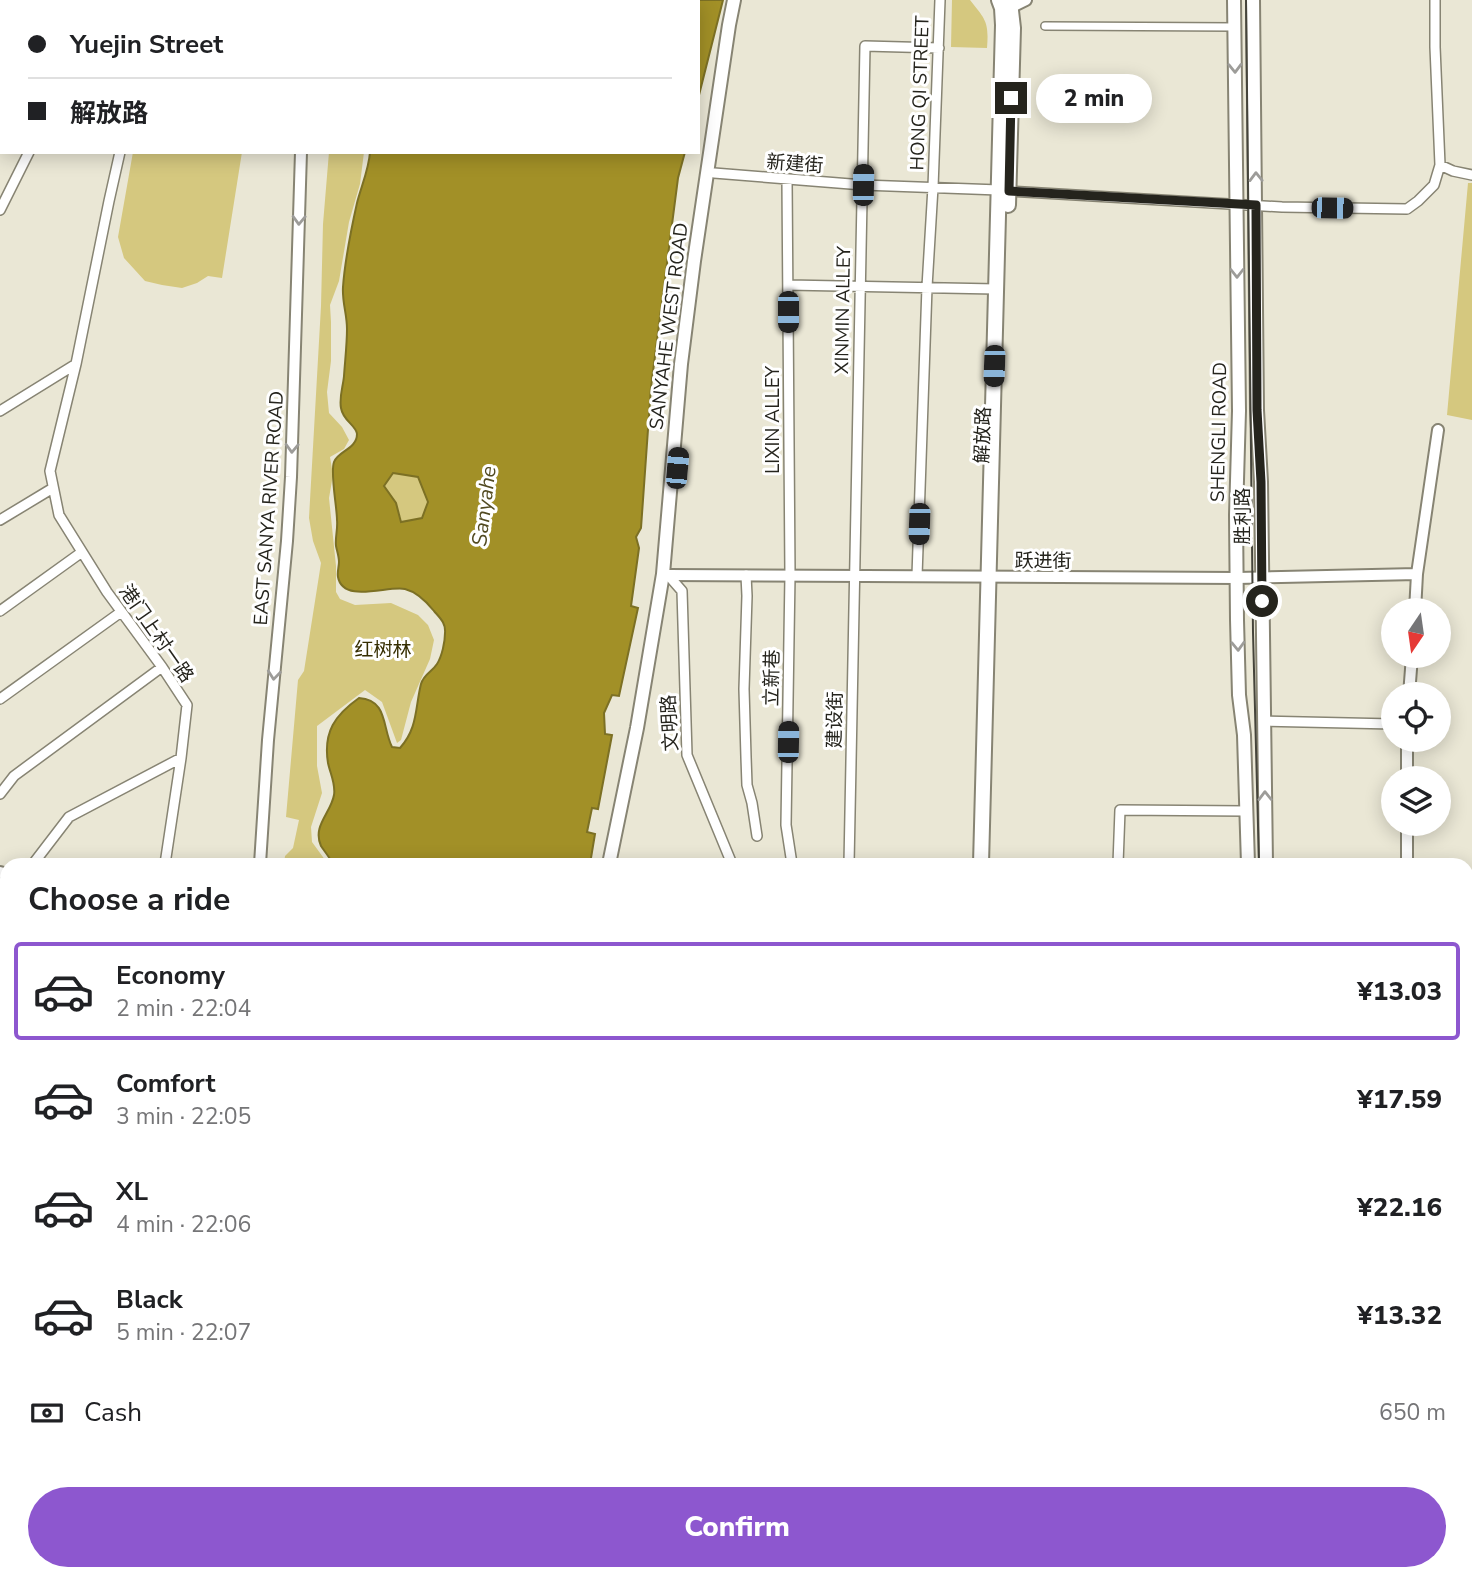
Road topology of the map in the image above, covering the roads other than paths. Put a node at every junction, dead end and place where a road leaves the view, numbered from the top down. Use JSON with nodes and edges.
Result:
{"nodes":[{"id":1,"x":737,"y":0,"type":"edge"},
{"id":2,"x":940,"y":0,"type":"edge"},
{"id":3,"x":1026,"y":0,"type":"edge"},
{"id":4,"x":1234,"y":0,"type":"edge"},
{"id":5,"x":1253,"y":0,"type":"edge"},
{"id":6,"x":1435,"y":0,"type":"edge"},
{"id":7,"x":1007,"y":3,"type":"edge"},
{"id":8,"x":1045,"y":26,"type":"dead end"},
{"id":9,"x":1235,"y":27,"type":"junction"},
{"id":10,"x":939,"y":48,"type":"junction"},
{"id":11,"x":28,"y":154,"type":"edge"},
{"id":12,"x":120,"y":154,"type":"edge"},
{"id":13,"x":301,"y":154,"type":"edge"},
{"id":14,"x":1440,"y":165,"type":"junction"},
{"id":15,"x":714,"y":173,"type":"junction"},
{"id":16,"x":1472,"y":175,"type":"edge"},
{"id":17,"x":787,"y":180,"type":"junction"},
{"id":18,"x":863,"y":185,"type":"junction"},
{"id":19,"x":933,"y":187,"type":"junction"},
{"id":20,"x":1004,"y":190,"type":"junction"},
{"id":21,"x":1237,"y":204,"type":"junction"},
{"id":22,"x":1256,"y":205,"type":"junction"},
{"id":23,"x":0,"y":210,"type":"edge"},
{"id":24,"x":788,"y":285,"type":"junction"},
{"id":25,"x":860,"y":286,"type":"junction"},
{"id":26,"x":927,"y":287,"type":"junction"},
{"id":27,"x":996,"y":289,"type":"junction"},
{"id":28,"x":76,"y":364,"type":"junction"},
{"id":29,"x":0,"y":411,"type":"edge"},
{"id":30,"x":1438,"y":430,"type":"dead end"},
{"id":31,"x":53,"y":488,"type":"junction"},
{"id":32,"x":0,"y":520,"type":"edge"},
{"id":33,"x":82,"y":552,"type":"junction"},
{"id":34,"x":1417,"y":574,"type":"junction"},
{"id":35,"x":668,"y":575,"type":"junction"},
{"id":36,"x":746,"y":575,"type":"junction"},
{"id":37,"x":790,"y":575,"type":"junction"},
{"id":38,"x":854,"y":576,"type":"junction"},
{"id":39,"x":917,"y":576,"type":"junction"},
{"id":40,"x":1261,"y":577,"type":"junction"},
{"id":41,"x":992,"y":578,"type":"junction"},
{"id":42,"x":1237,"y":578,"type":"junction"},
{"id":43,"x":1416,"y":598,"type":"edge"},
{"id":44,"x":0,"y":611,"type":"edge"},
{"id":45,"x":121,"y":612,"type":"junction"},
{"id":46,"x":162,"y":667,"type":"junction"},
{"id":47,"x":0,"y":699,"type":"edge"},
{"id":48,"x":1264,"y":721,"type":"junction"},
{"id":49,"x":1381,"y":724,"type":"edge"},
{"id":50,"x":181,"y":758,"type":"junction"},
{"id":51,"x":0,"y":794,"type":"edge"},
{"id":52,"x":1246,"y":811,"type":"junction"},
{"id":53,"x":757,"y":836,"type":"dead end"},
{"id":54,"x":1407,"y":836,"type":"edge"},
{"id":55,"x":38,"y":858,"type":"edge"},
{"id":56,"x":166,"y":858,"type":"edge"},
{"id":57,"x":260,"y":858,"type":"edge"},
{"id":58,"x":610,"y":858,"type":"edge"},
{"id":59,"x":616,"y":858,"type":"edge"},
{"id":60,"x":730,"y":858,"type":"edge"},
{"id":61,"x":791,"y":858,"type":"edge"},
{"id":62,"x":849,"y":858,"type":"edge"},
{"id":63,"x":981,"y":858,"type":"edge"},
{"id":64,"x":989,"y":858,"type":"edge"},
{"id":65,"x":1118,"y":858,"type":"edge"},
{"id":66,"x":1248,"y":858,"type":"edge"},
{"id":67,"x":1266,"y":858,"type":"edge"},
{"id":68,"x":1407,"y":858,"type":"edge"}],
"edges":[{"from":1,"to":15,"type":"main road","name":"SANYAHE WEST ROAD"},
{"from":1,"to":58,"type":"main road","name":"SANYAHE WEST ROAD"},
{"from":2,"to":10,"type":"street","name":"HONG QI STREET"},
{"from":3,"to":7,"type":"street"},
{"from":4,"to":9,"type":"main road","name":"SHENGLI ROAD"},
{"from":22,"to":5,"type":"main road","name":"胜利路","one_way":true},
{"from":6,"to":14,"type":"street"},
{"from":7,"to":20,"type":"main road","name":"解放路"},
{"from":8,"to":9,"type":"street"},
{"from":9,"to":21,"type":"main road","name":"SHENGLI ROAD","one_way":true},
{"from":10,"to":18,"type":"street","name":"XINMIN ALLEY"},
{"from":10,"to":19,"type":"street","name":"HONG QI STREET"},
{"from":11,"to":23,"type":"street"},
{"from":12,"to":28,"type":"street","name":"港门上村一路"},
{"from":13,"to":57,"type":"street","name":"EAST SANYA RIVER ROAD","one_way":true},
{"from":14,"to":16,"type":"street"},
{"from":14,"to":22,"type":"street","name":"新建街"},
{"from":15,"to":17,"type":"street","name":"新建街"},
{"from":15,"to":35,"type":"main road","name":"SANYAHE WEST ROAD"},
{"from":17,"to":18,"type":"street","name":"新建街"},
{"from":17,"to":24,"type":"street","name":"LIXIN ALLEY"},
{"from":18,"to":19,"type":"street","name":"新建街"},
{"from":18,"to":25,"type":"street","name":"XINMIN ALLEY"},
{"from":19,"to":20,"type":"street","name":"新建街"},
{"from":19,"to":26,"type":"street","name":"HONG QI STREET"},
{"from":20,"to":21,"type":"street","name":"新建街"},
{"from":20,"to":27,"type":"main road","name":"解放路"},
{"from":20,"to":41,"type":"main road","name":"解放路"},
{"from":21,"to":22,"type":"street","name":"新建街"},
{"from":21,"to":42,"type":"main road","name":"SHENGLI ROAD","one_way":true},
{"from":22,"to":40,"type":"main road","name":"胜利路"},
{"from":24,"to":25,"type":"street"},
{"from":24,"to":37,"type":"street","name":"LIXIN ALLEY"},
{"from":25,"to":26,"type":"street"},
{"from":25,"to":38,"type":"street","name":"XINMIN ALLEY"},
{"from":26,"to":27,"type":"street"},
{"from":26,"to":39,"type":"street","name":"HONG QI STREET"},
{"from":27,"to":41,"type":"main road","name":"解放路"},
{"from":28,"to":29,"type":"street"},
{"from":28,"to":31,"type":"street","name":"港门上村一路"},
{"from":30,"to":34,"type":"street"},
{"from":31,"to":32,"type":"street"},
{"from":31,"to":33,"type":"street","name":"港门上村一路"},
{"from":33,"to":44,"type":"street"},
{"from":33,"to":45,"type":"street","name":"港门上村一路"},
{"from":34,"to":40,"type":"street","name":"跃进街"},
{"from":34,"to":43,"type":"street"},
{"from":35,"to":36,"type":"street","name":"跃进街"},
{"from":35,"to":59,"type":"main road","name":"SANYAHE WEST ROAD"},
{"from":35,"to":60,"type":"street","name":"文明路"},
{"from":36,"to":37,"type":"street","name":"跃进街"},
{"from":36,"to":53,"type":"street"},
{"from":37,"to":38,"type":"street","name":"跃进街"},
{"from":37,"to":61,"type":"street","name":"立新巷"},
{"from":38,"to":39,"type":"street","name":"跃进街"},
{"from":38,"to":62,"type":"street","name":"建设街"},
{"from":39,"to":41,"type":"street","name":"跃进街"},
{"from":40,"to":42,"type":"street","name":"跃进街"},
{"from":40,"to":48,"type":"main road","name":"胜利路"},
{"from":41,"to":42,"type":"street","name":"跃进街"},
{"from":41,"to":63,"type":"main road","name":"解放路"},
{"from":41,"to":64,"type":"main road","name":"解放路"},
{"from":42,"to":52,"type":"main road","name":"SHENGLI ROAD","one_way":true},
{"from":45,"to":46,"type":"street","name":"港门上村一路"},
{"from":45,"to":47,"type":"street"},
{"from":46,"to":50,"type":"street","name":"港门上村一路"},
{"from":46,"to":51,"type":"street"},
{"from":48,"to":49,"type":"street"},
{"from":67,"to":48,"type":"main road","name":"胜利路","one_way":true},
{"from":50,"to":55,"type":"street"},
{"from":50,"to":56,"type":"street","name":"港门上村一路"},
{"from":52,"to":65,"type":"street"},
{"from":52,"to":66,"type":"main road","name":"SHENGLI ROAD"},
{"from":54,"to":68,"type":"street"}]}
